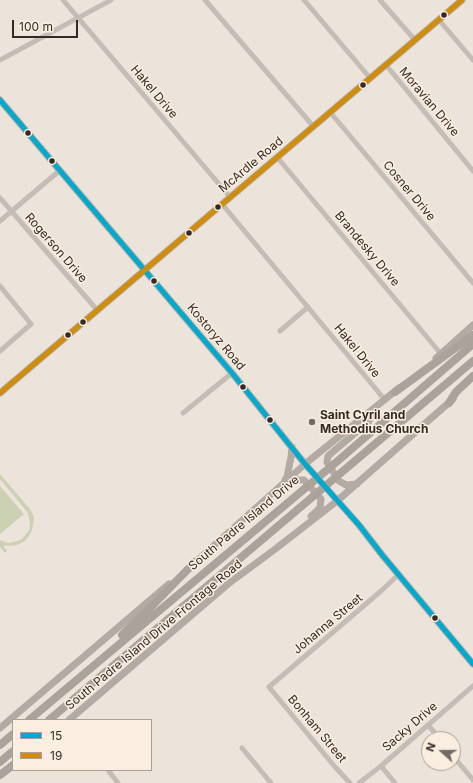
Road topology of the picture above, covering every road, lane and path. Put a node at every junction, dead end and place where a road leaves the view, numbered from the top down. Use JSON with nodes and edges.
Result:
{"nodes":[{"id":1,"x":63,"y":0,"type":"edge"},
{"id":2,"x":111,"y":0,"type":"edge"},
{"id":3,"x":205,"y":0,"type":"edge"},
{"id":4,"x":304,"y":0,"type":"edge"},
{"id":5,"x":380,"y":0,"type":"edge"},
{"id":6,"x":459,"y":1,"type":"edge"},
{"id":7,"x":78,"y":18,"type":"junction"},
{"id":8,"x":439,"y":20,"type":"junction"},
{"id":9,"x":415,"y":40,"type":"junction"},
{"id":10,"x":0,"y":60,"type":"edge"},
{"id":11,"x":473,"y":60,"type":"edge"},
{"id":12,"x":386,"y":65,"type":"junction"},
{"id":13,"x":370,"y":78,"type":"junction"},
{"id":14,"x":0,"y":100,"type":"edge"},
{"id":15,"x":330,"y":112,"type":"junction"},
{"id":16,"x":313,"y":126,"type":"junction"},
{"id":17,"x":277,"y":157,"type":"junction"},
{"id":18,"x":59,"y":171,"type":"junction"},
{"id":19,"x":473,"y":171,"type":"edge"},
{"id":20,"x":230,"y":197,"type":"junction"},
{"id":21,"x":0,"y":198,"type":"edge"},
{"id":22,"x":222,"y":204,"type":"junction"},
{"id":23,"x":11,"y":211,"type":"junction"},
{"id":24,"x":0,"y":221,"type":"edge"},
{"id":25,"x":144,"y":270,"type":"junction"},
{"id":26,"x":473,"y":283,"type":"edge"},
{"id":27,"x":0,"y":286,"type":"edge"},
{"id":28,"x":308,"y":307,"type":"junction"},
{"id":29,"x":97,"y":310,"type":"junction"},
{"id":30,"x":473,"y":325,"type":"edge"},
{"id":31,"x":280,"y":331,"type":"dead end"},
{"id":32,"x":473,"y":335,"type":"edge"},
{"id":33,"x":473,"y":344,"type":"edge"},
{"id":34,"x":0,"y":351,"type":"edge"},
{"id":35,"x":441,"y":354,"type":"junction"},
{"id":36,"x":473,"y":361,"type":"edge"},
{"id":37,"x":232,"y":373,"type":"junction"},
{"id":38,"x":473,"y":376,"type":"edge"},
{"id":39,"x":473,"y":382,"type":"edge"},
{"id":40,"x":395,"y":392,"type":"junction"},
{"id":41,"x":0,"y":393,"type":"edge"},
{"id":42,"x":385,"y":400,"type":"junction"},
{"id":43,"x":449,"y":402,"type":"junction"},
{"id":44,"x":374,"y":408,"type":"junction"},
{"id":45,"x":183,"y":413,"type":"dead end"},
{"id":46,"x":292,"y":447,"type":"junction"},
{"id":47,"x":305,"y":464,"type":"junction"},
{"id":48,"x":283,"y":483,"type":"junction"},
{"id":49,"x":357,"y":484,"type":"junction"},
{"id":50,"x":337,"y":501,"type":"junction"},
{"id":51,"x":274,"y":550,"type":"junction"},
{"id":52,"x":195,"y":562,"type":"junction"},
{"id":53,"x":399,"y":574,"type":"junction"},
{"id":54,"x":473,"y":664,"type":"edge"},
{"id":55,"x":473,"y":686,"type":"edge"},
{"id":56,"x":269,"y":687,"type":"joint"},
{"id":57,"x":58,"y":695,"type":"junction"},
{"id":58,"x":30,"y":719,"type":"edge"},
{"id":59,"x":50,"y":719,"type":"edge"},
{"id":60,"x":71,"y":719,"type":"edge"},
{"id":61,"x":428,"y":725,"type":"junction"},
{"id":62,"x":0,"y":728,"type":"edge"},
{"id":63,"x":433,"y":731,"type":"edge"},
{"id":64,"x":12,"y":735,"type":"edge"},
{"id":65,"x":0,"y":745,"type":"edge"},
{"id":66,"x":242,"y":748,"type":"dead end"},
{"id":67,"x":12,"y":752,"type":"edge"},
{"id":68,"x":0,"y":762,"type":"edge"},
{"id":69,"x":12,"y":765,"type":"edge"},
{"id":70,"x":381,"y":766,"type":"junction"},
{"id":71,"x":461,"y":766,"type":"edge"},
{"id":72,"x":12,"y":770,"type":"edge"},
{"id":73,"x":109,"y":771,"type":"edge"},
{"id":74,"x":0,"y":775,"type":"edge"},
{"id":75,"x":0,"y":780,"type":"edge"},
{"id":76,"x":473,"y":780,"type":"edge"},
{"id":77,"x":118,"y":783,"type":"edge"},
{"id":78,"x":271,"y":783,"type":"edge"},
{"id":79,"x":350,"y":783,"type":"edge"},
{"id":80,"x":359,"y":783,"type":"edge"},
{"id":81,"x":395,"y":783,"type":"edge"}],
"edges":[{"from":1,"to":7,"type":"street","name":"Hakel Drive"},
{"from":2,"to":7,"type":"street"},
{"from":3,"to":16,"type":"street"},
{"from":4,"to":13,"type":"street"},
{"from":5,"to":9,"type":"street"},
{"from":6,"to":8,"type":"main road","name":"McArdle Road"},
{"from":7,"to":10,"type":"street"},
{"from":7,"to":20,"type":"street","name":"Hakel Drive"},
{"from":8,"to":9,"type":"main road","name":"McArdle Road"},
{"from":8,"to":11,"type":"street"},
{"from":9,"to":12,"type":"main road","name":"McArdle Road"},
{"from":12,"to":13,"type":"main road","name":"McArdle Road"},
{"from":12,"to":19,"type":"street","name":"Moravian Drive"},
{"from":13,"to":15,"type":"main road","name":"McArdle Road"},
{"from":14,"to":18,"type":"main road","name":"Kostoryz Road"},
{"from":15,"to":16,"type":"main road","name":"McArdle Road"},
{"from":15,"to":26,"type":"street","name":"Cosner Drive"},
{"from":16,"to":17,"type":"main road","name":"McArdle Road"},
{"from":17,"to":20,"type":"main road","name":"McArdle Road"},
{"from":17,"to":35,"type":"street","name":"Brandesky Drive"},
{"from":18,"to":23,"type":"street"},
{"from":18,"to":25,"type":"main road","name":"Kostoryz Road"},
{"from":20,"to":22,"type":"main road","name":"McArdle Road"},
{"from":21,"to":23,"type":"street","name":"Rogerson Drive"},
{"from":22,"to":25,"type":"main road","name":"McArdle Road"},
{"from":22,"to":28,"type":"street","name":"Hakel Drive"},
{"from":23,"to":24,"type":"street"},
{"from":23,"to":29,"type":"street","name":"Rogerson Drive"},
{"from":25,"to":29,"type":"main road","name":"McArdle Road"},
{"from":25,"to":37,"type":"main road","name":"Kostoryz Road"},
{"from":27,"to":34,"type":"street"},
{"from":28,"to":31,"type":"street"},
{"from":28,"to":42,"type":"street","name":"Hakel Drive"},
{"from":29,"to":41,"type":"main road","name":"McArdle Road"},
{"from":30,"to":35,"type":"main road"},
{"from":32,"to":40,"type":"highway"},
{"from":33,"to":57,"type":"highway","name":"South Padre Island Drive"},
{"from":35,"to":40,"type":"main road"},
{"from":36,"to":59,"type":"highway","name":"South Padre Island Drive"},
{"from":37,"to":45,"type":"street"},
{"from":37,"to":46,"type":"main road","name":"Kostoryz Road"},
{"from":38,"to":43,"type":"highway"},
{"from":39,"to":43,"type":"main road","name":"South Padre Island Drive Frontage Road"},
{"from":40,"to":42,"type":"main road"},
{"from":42,"to":44,"type":"main road"},
{"from":43,"to":49,"type":"main road","name":"South Padre Island Drive Frontage Road"},
{"from":44,"to":47,"type":"main road"},
{"from":44,"to":49,"type":"main road"},
{"from":46,"to":47,"type":"main road","name":"Kostoryz Road"},
{"from":46,"to":48,"type":"main road"},
{"from":47,"to":48,"type":"main road"},
{"from":47,"to":50,"type":"main road","name":"Kostoryz Road"},
{"from":48,"to":51,"type":"main road"},
{"from":48,"to":52,"type":"main road"},
{"from":49,"to":50,"type":"main road","name":"South Padre Island Drive Frontage Road"},
{"from":50,"to":51,"type":"main road","name":"South Padre Island Drive Frontage Road"},
{"from":50,"to":53,"type":"main road","name":"Kostoryz Road"},
{"from":51,"to":60,"type":"main road","name":"South Padre Island Drive Frontage Road"},
{"from":52,"to":57,"type":"highway"},
{"from":52,"to":62,"type":"main road"},
{"from":53,"to":54,"type":"main road","name":"Kostoryz Road"},
{"from":53,"to":56,"type":"street","name":"Johanna Street"},
{"from":55,"to":61,"type":"street","name":"Sacky Drive"},
{"from":56,"to":79,"type":"street","name":"Bonham Street"},
{"from":57,"to":58,"type":"highway","name":"South Padre Island Drive"},
{"from":61,"to":63,"type":"street"},
{"from":61,"to":70,"type":"street","name":"Sacky Drive"},
{"from":64,"to":65,"type":"highway"},
{"from":66,"to":78,"type":"street"},
{"from":67,"to":68,"type":"highway"},
{"from":69,"to":74,"type":"highway"},
{"from":70,"to":80,"type":"street","name":"Sacky Drive"},
{"from":70,"to":81,"type":"street"},
{"from":71,"to":76,"type":"street"},
{"from":72,"to":75,"type":"main road"},
{"from":73,"to":77,"type":"street"}]}
